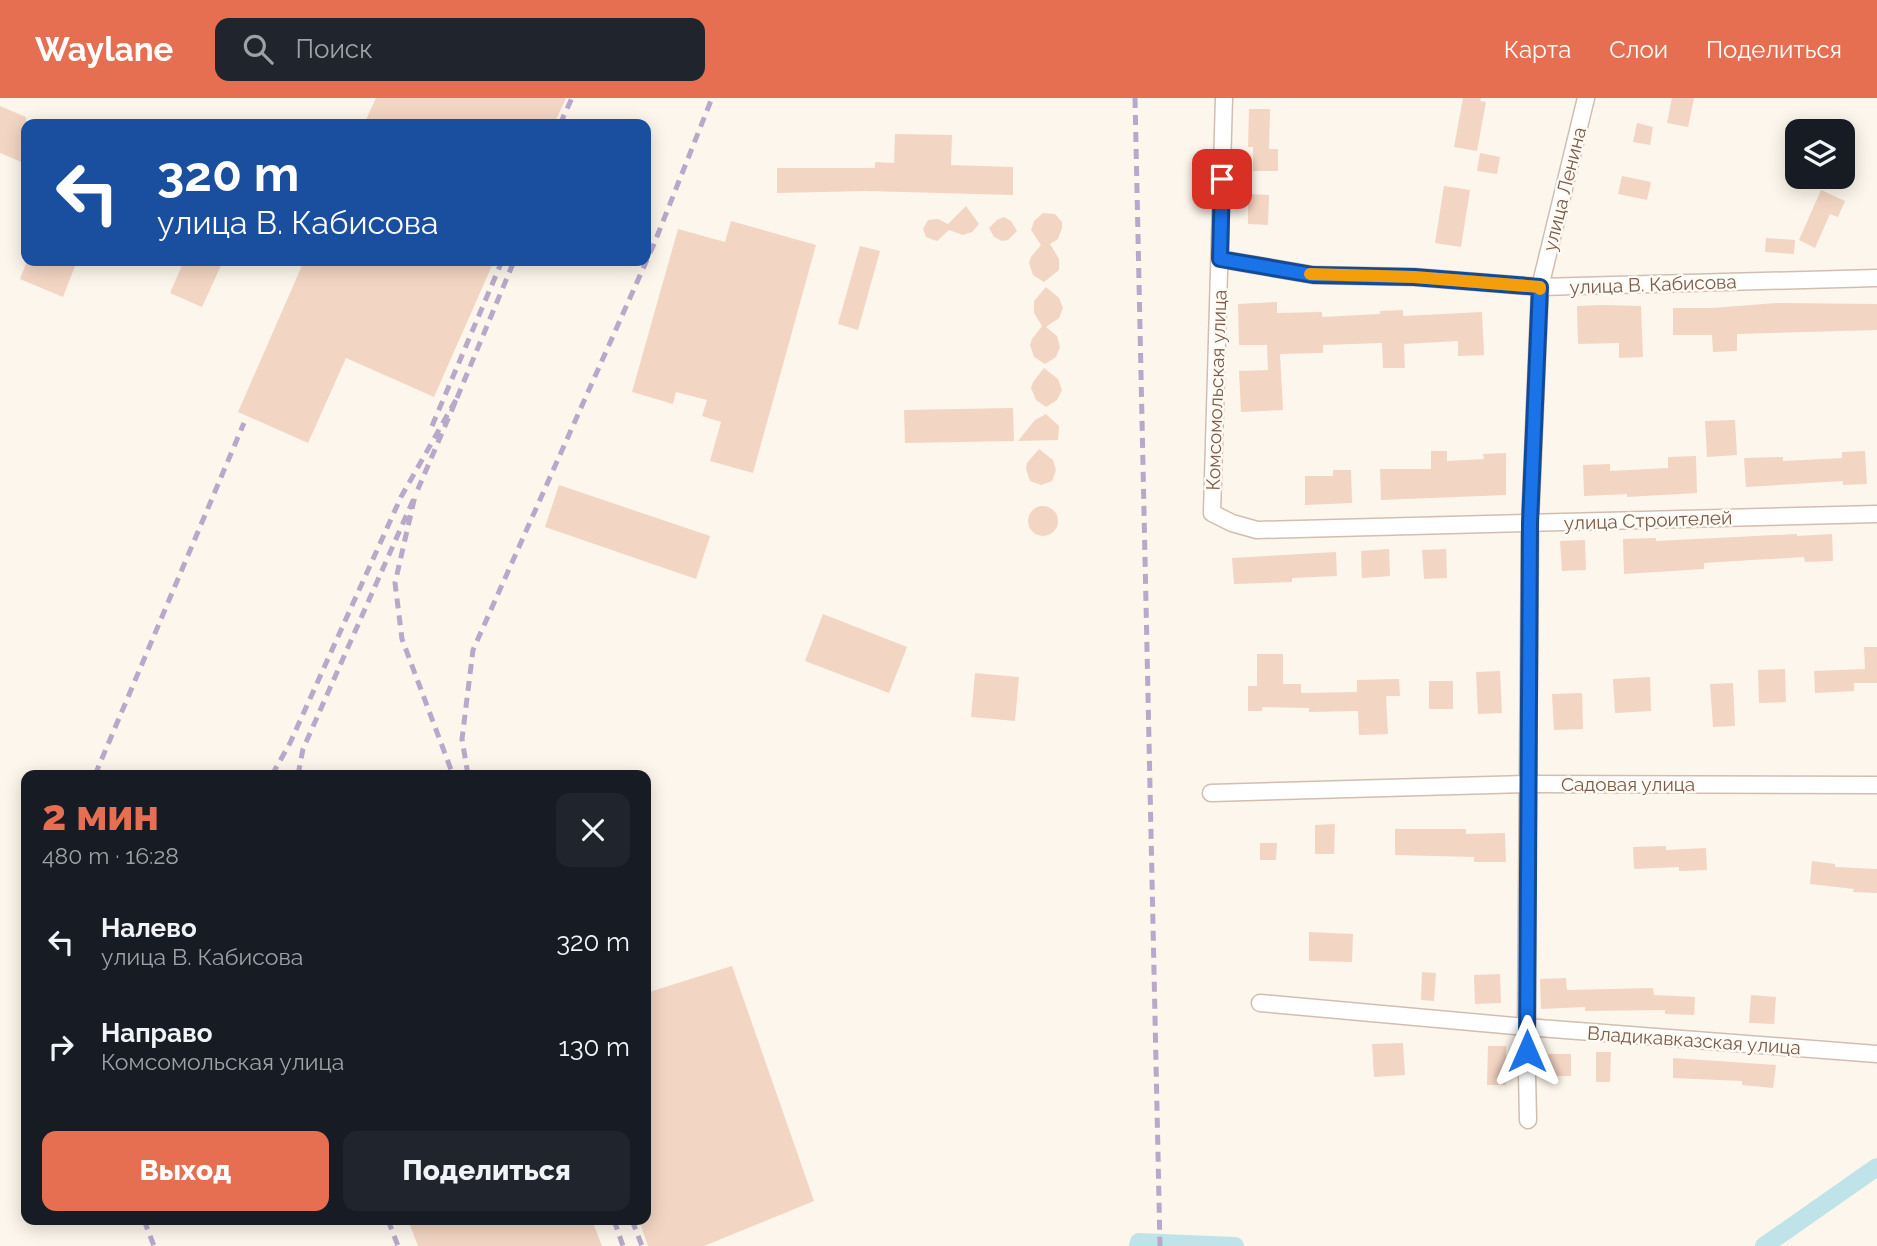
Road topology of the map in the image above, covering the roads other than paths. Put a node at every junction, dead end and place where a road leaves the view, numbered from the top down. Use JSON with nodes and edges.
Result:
{"nodes":[{"id":1,"x":1224,"y":98,"type":"edge"},
{"id":2,"x":1586,"y":98,"type":"edge"},
{"id":3,"x":1220,"y":259,"type":"junction"},
{"id":4,"x":1877,"y":278,"type":"edge"},
{"id":5,"x":1540,"y":287,"type":"junction"},
{"id":6,"x":1212,"y":513,"type":"joint"},
{"id":7,"x":1877,"y":513,"type":"edge"},
{"id":8,"x":1530,"y":523,"type":"junction"},
{"id":9,"x":1528,"y":783,"type":"junction"},
{"id":10,"x":1877,"y":785,"type":"edge"},
{"id":11,"x":1211,"y":793,"type":"dead end"},
{"id":12,"x":1260,"y":1003,"type":"dead end"},
{"id":13,"x":1526,"y":1027,"type":"junction"},
{"id":14,"x":1877,"y":1054,"type":"edge"},
{"id":15,"x":1528,"y":1120,"type":"dead end"}],
"edges":[{"from":1,"to":3,"type":"street","name":"Комсомольская улица"},
{"from":2,"to":5,"type":"street","name":"улица Ленина"},
{"from":3,"to":5,"type":"street","name":"улица В. Кабисова"},
{"from":3,"to":6,"type":"street","name":"Комсомольская улица"},
{"from":4,"to":5,"type":"street","name":"улица В. Кабисова"},
{"from":5,"to":8,"type":"street","name":"улица Ленина"},
{"from":6,"to":8,"type":"street","name":"улица Строителей"},
{"from":7,"to":8,"type":"street","name":"улица Строителей"},
{"from":8,"to":9,"type":"street","name":"улица Ленина"},
{"from":9,"to":10,"type":"street","name":"Садовая улица"},
{"from":9,"to":11,"type":"street","name":"Садовая улица"},
{"from":9,"to":13,"type":"street","name":"улица Ленина"},
{"from":12,"to":13,"type":"street","name":"Владикавказская улица"},
{"from":13,"to":14,"type":"street","name":"Владикавказская улица"},
{"from":13,"to":15,"type":"street","name":"улица Ленина"}]}
